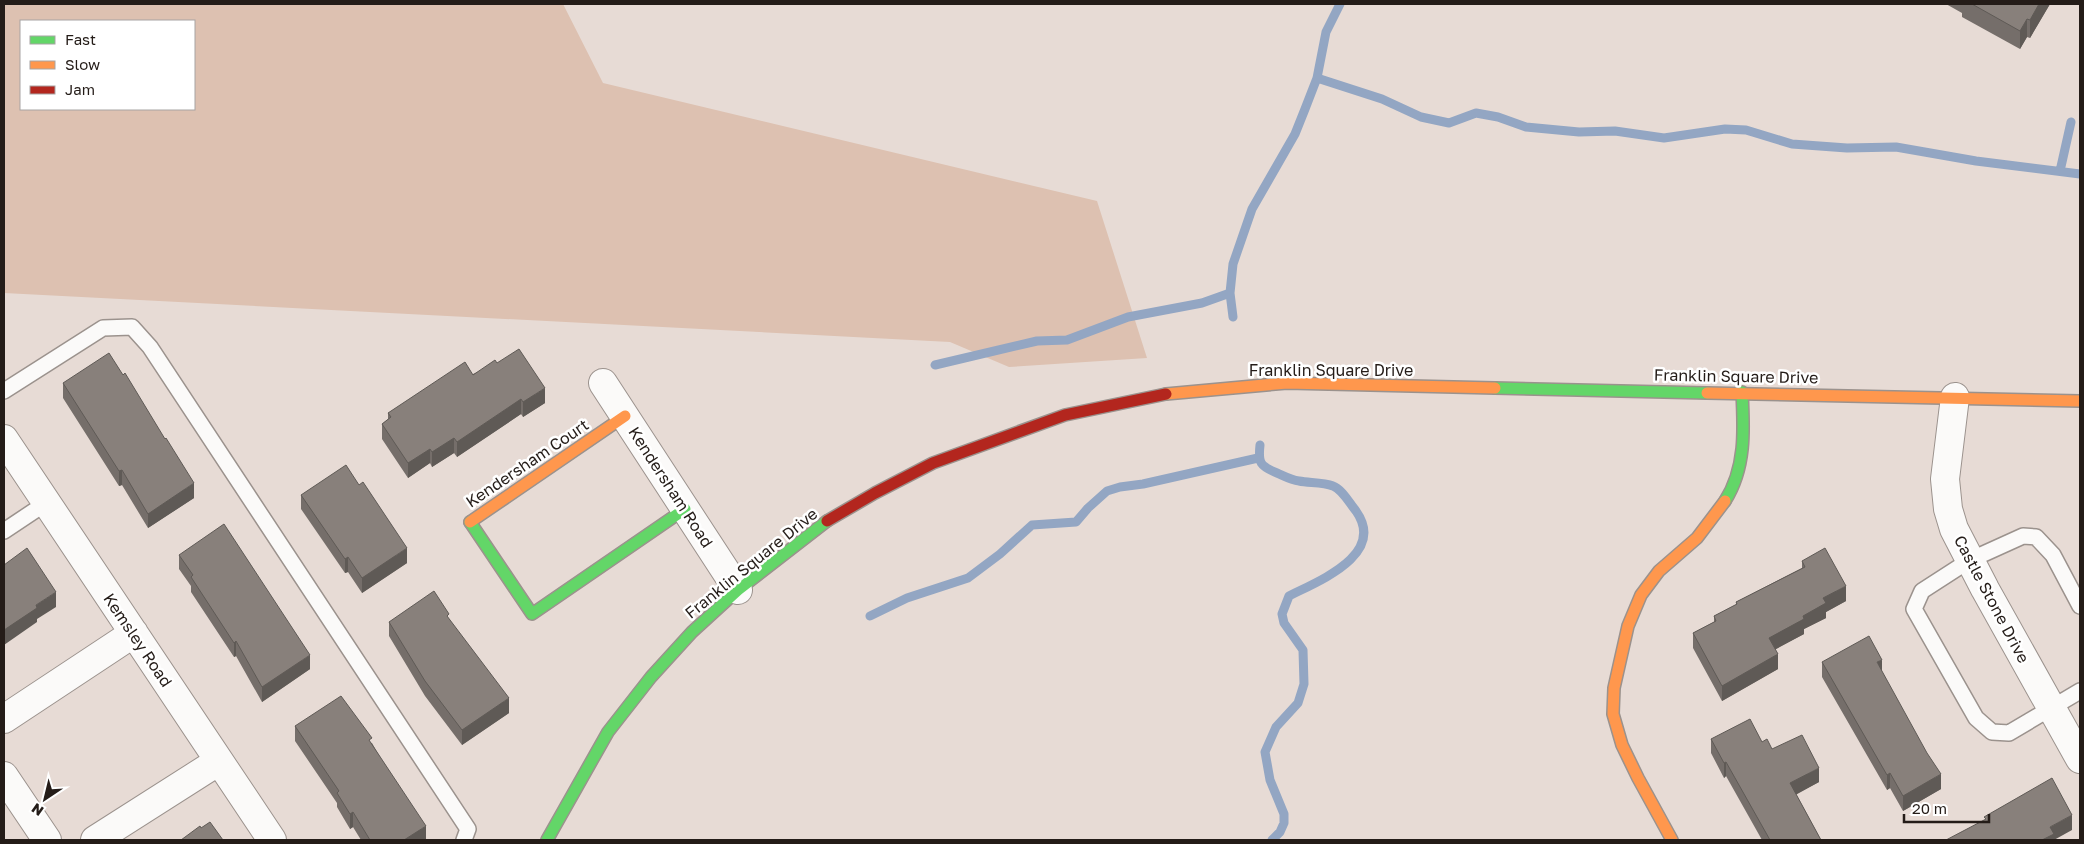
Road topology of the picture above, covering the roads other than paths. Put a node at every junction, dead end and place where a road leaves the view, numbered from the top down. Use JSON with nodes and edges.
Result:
{"nodes":[{"id":1,"x":603,"y":383,"type":"dead end"},
{"id":2,"x":4,"y":391,"type":"edge"},
{"id":3,"x":1742,"y":392,"type":"junction"},
{"id":4,"x":1955,"y":397,"type":"junction"},
{"id":5,"x":2080,"y":401,"type":"edge"},
{"id":6,"x":625,"y":416,"type":"junction"},
{"id":7,"x":4,"y":439,"type":"edge"},
{"id":8,"x":46,"y":502,"type":"junction"},
{"id":9,"x":685,"y":509,"type":"junction"},
{"id":10,"x":4,"y":531,"type":"edge"},
{"id":11,"x":1970,"y":560,"type":"junction"},
{"id":12,"x":738,"y":590,"type":"junction"},
{"id":13,"x":2080,"y":606,"type":"edge"},
{"id":14,"x":134,"y":633,"type":"junction"},
{"id":15,"x":2080,"y":691,"type":"edge"},
{"id":16,"x":2052,"y":708,"type":"junction"},
{"id":17,"x":4,"y":719,"type":"edge"},
{"id":18,"x":2080,"y":759,"type":"edge"},
{"id":19,"x":218,"y":761,"type":"junction"},
{"id":20,"x":4,"y":776,"type":"edge"},
{"id":21,"x":46,"y":840,"type":"edge"},
{"id":22,"x":95,"y":840,"type":"edge"},
{"id":23,"x":272,"y":840,"type":"edge"},
{"id":24,"x":464,"y":840,"type":"edge"},
{"id":25,"x":547,"y":840,"type":"edge"},
{"id":26,"x":1672,"y":840,"type":"edge"}],
"edges":[{"from":1,"to":6,"type":"street","name":"Kendersham Road"},
{"from":2,"to":24,"type":"lane"},
{"from":3,"to":4,"type":"street","name":"Franklin Square Drive"},
{"from":3,"to":12,"type":"street","name":"Franklin Square Drive"},
{"from":3,"to":26,"type":"street"},
{"from":4,"to":5,"type":"street","name":"Franklin Square Drive"},
{"from":4,"to":11,"type":"street","name":"Castle Stone Drive"},
{"from":6,"to":9,"type":"street","name":"Kendersham Road"},
{"from":6,"to":9,"type":"street","name":"Kendersham Court"},
{"from":7,"to":8,"type":"street","name":"Kemsley Road"},
{"from":8,"to":10,"type":"lane"},
{"from":8,"to":14,"type":"street","name":"Kemsley Road"},
{"from":9,"to":12,"type":"street","name":"Kendersham Road"},
{"from":11,"to":13,"type":"lane"},
{"from":11,"to":16,"type":"street","name":"Castle Stone Drive"},
{"from":11,"to":16,"type":"lane"},
{"from":12,"to":25,"type":"street","name":"Franklin Square Drive"},
{"from":14,"to":17,"type":"street"},
{"from":14,"to":19,"type":"street","name":"Kemsley Road"},
{"from":15,"to":16,"type":"lane"},
{"from":16,"to":18,"type":"street","name":"Castle Stone Drive"},
{"from":19,"to":22,"type":"street"},
{"from":19,"to":23,"type":"street","name":"Kemsley Road"},
{"from":20,"to":21,"type":"street"}]}
